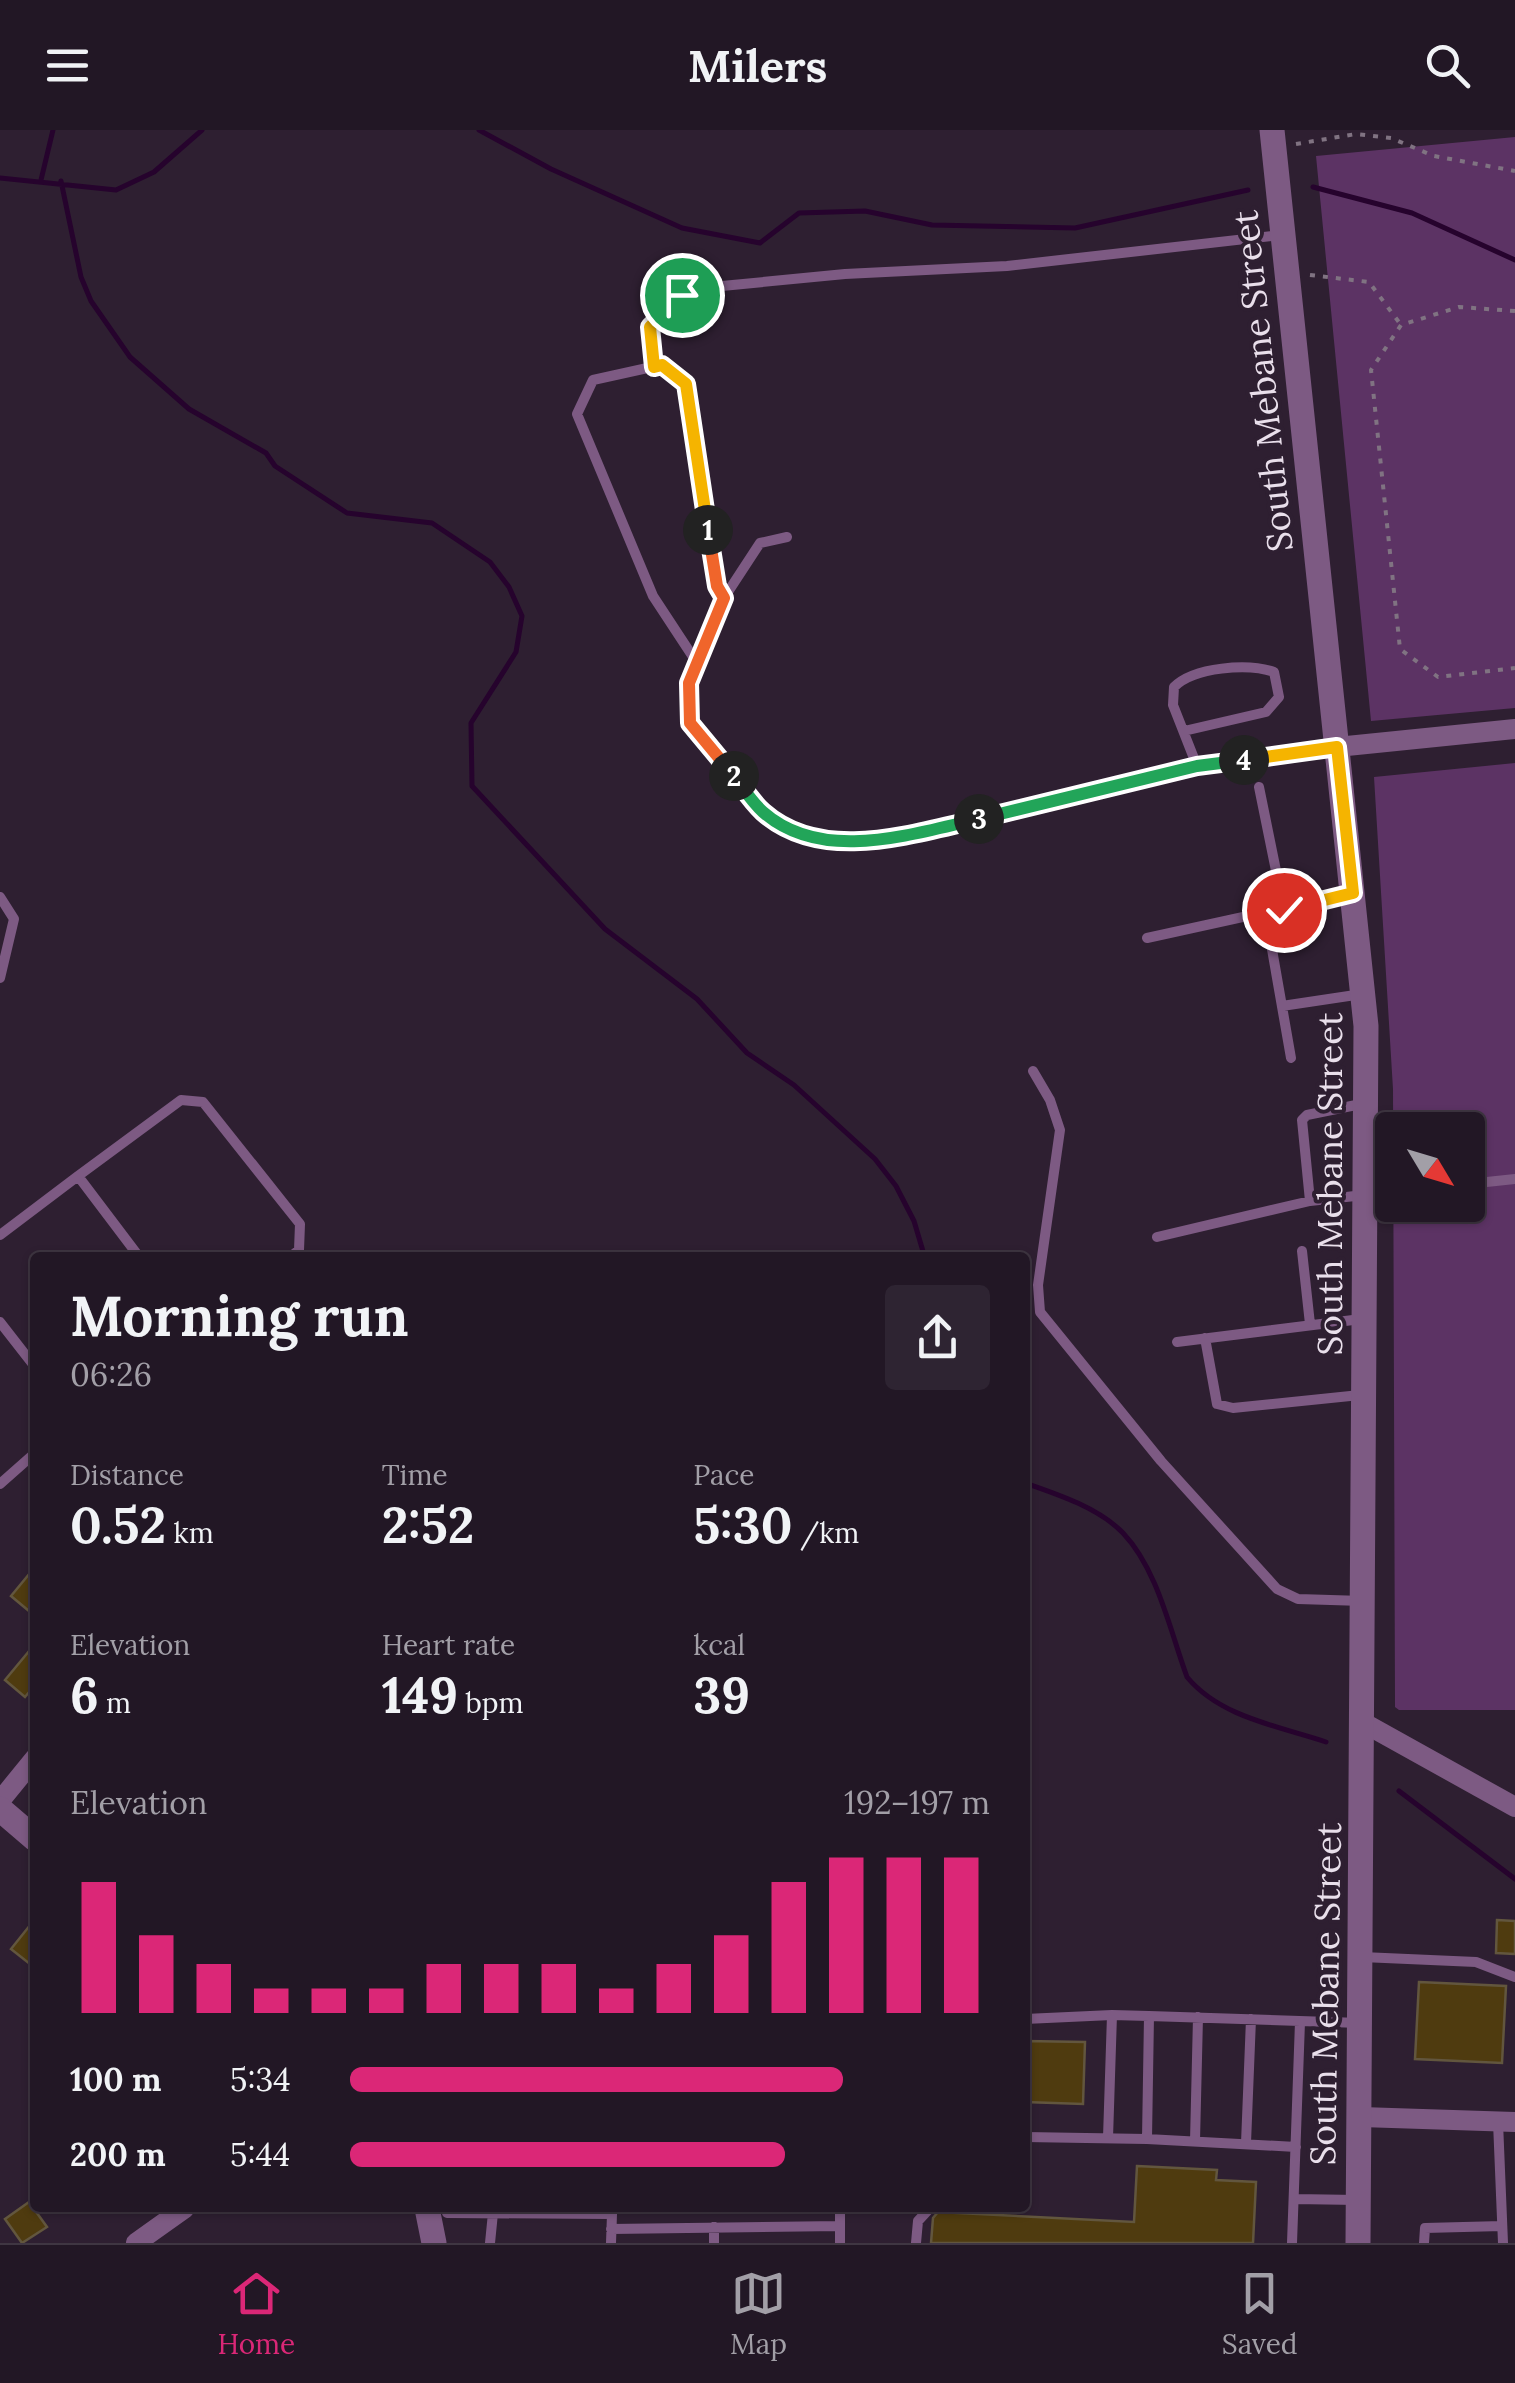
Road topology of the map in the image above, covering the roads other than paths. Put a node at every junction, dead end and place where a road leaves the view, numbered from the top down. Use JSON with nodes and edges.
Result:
{"nodes":[{"id":1,"x":1284,"y":137,"type":"edge"},
{"id":2,"x":1282,"y":234,"type":"junction"},
{"id":3,"x":654,"y":367,"type":"junction"},
{"id":4,"x":787,"y":537,"type":"dead end"},
{"id":5,"x":724,"y":598,"type":"junction"},
{"id":6,"x":697,"y":663,"type":"junction"},
{"id":7,"x":1515,"y":730,"type":"edge"},
{"id":8,"x":1184,"y":731,"type":"junction"},
{"id":9,"x":1337,"y":747,"type":"junction"},
{"id":10,"x":1197,"y":766,"type":"junction"},
{"id":11,"x":1259,"y":787,"type":"dead end"},
{"id":12,"x":1353,"y":893,"type":"junction"},
{"id":13,"x":0,"y":897,"type":"edge"},
{"id":14,"x":1284,"y":910,"type":"junction"},
{"id":15,"x":1266,"y":915,"type":"junction"},
{"id":16,"x":1147,"y":938,"type":"dead end"},
{"id":17,"x":0,"y":978,"type":"edge"},
{"id":18,"x":1363,"y":994,"type":"junction"},
{"id":19,"x":1282,"y":1006,"type":"junction"},
{"id":20,"x":1292,"y":1058,"type":"dead end"},
{"id":21,"x":1033,"y":1071,"type":"dead end"},
{"id":22,"x":1366,"y":1103,"type":"junction"},
{"id":23,"x":78,"y":1176,"type":"junction"},
{"id":24,"x":1515,"y":1179,"type":"edge"},
{"id":25,"x":1485,"y":1182,"type":"edge"},
{"id":26,"x":1375,"y":1183,"type":"edge"},
{"id":27,"x":1375,"y":1192,"type":"edge"},
{"id":28,"x":1310,"y":1202,"type":"junction"},
{"id":29,"x":1375,"y":1205,"type":"edge"},
{"id":30,"x":0,"y":1235,"type":"edge"},
{"id":31,"x":1156,"y":1237,"type":"dead end"},
{"id":32,"x":1302,"y":1251,"type":"dead end"},
{"id":33,"x":135,"y":1252,"type":"edge"},
{"id":34,"x":296,"y":1252,"type":"edge"},
{"id":35,"x":1366,"y":1318,"type":"junction"},
{"id":36,"x":0,"y":1322,"type":"edge"},
{"id":37,"x":1310,"y":1324,"type":"junction"},
{"id":38,"x":1205,"y":1338,"type":"junction"},
{"id":39,"x":1177,"y":1342,"type":"dead end"},
{"id":40,"x":30,"y":1361,"type":"edge"},
{"id":41,"x":1366,"y":1394,"type":"junction"},
{"id":42,"x":30,"y":1457,"type":"edge"},
{"id":43,"x":0,"y":1484,"type":"edge"},
{"id":44,"x":1364,"y":1601,"type":"junction"},
{"id":45,"x":1364,"y":1723,"type":"junction"},
{"id":46,"x":30,"y":1764,"type":"edge"},
{"id":47,"x":1512,"y":1799,"type":"edge"},
{"id":48,"x":0,"y":1800,"type":"edge"},
{"id":49,"x":0,"y":1809,"type":"edge"},
{"id":50,"x":30,"y":1835,"type":"edge"},
{"id":51,"x":1361,"y":1957,"type":"junction"},
{"id":52,"x":1515,"y":1978,"type":"edge"},
{"id":53,"x":1112,"y":2015,"type":"junction"},
{"id":54,"x":1149,"y":2016,"type":"junction"},
{"id":55,"x":1198,"y":2017,"type":"junction"},
{"id":56,"x":1030,"y":2019,"type":"edge"},
{"id":57,"x":1251,"y":2019,"type":"junction"},
{"id":58,"x":1300,"y":2022,"type":"junction"},
{"id":59,"x":1361,"y":2023,"type":"junction"},
{"id":60,"x":1361,"y":2117,"type":"junction"},
{"id":61,"x":1506,"y":2122,"type":"edge"},
{"id":62,"x":1030,"y":2138,"type":"edge"},
{"id":63,"x":1108,"y":2138,"type":"junction"},
{"id":64,"x":1147,"y":2139,"type":"junction"},
{"id":65,"x":1195,"y":2141,"type":"junction"},
{"id":66,"x":1246,"y":2142,"type":"junction"},
{"id":67,"x":1296,"y":2147,"type":"junction"},
{"id":68,"x":1294,"y":2199,"type":"junction"},
{"id":69,"x":1359,"y":2200,"type":"junction"},
{"id":70,"x":179,"y":2212,"type":"edge"},
{"id":71,"x":840,"y":2212,"type":"edge"},
{"id":72,"x":926,"y":2212,"type":"edge"},
{"id":73,"x":493,"y":2214,"type":"junction"},
{"id":74,"x":436,"y":2218,"type":"edge"},
{"id":75,"x":840,"y":2226,"type":"junction"},
{"id":76,"x":1502,"y":2226,"type":"junction"},
{"id":77,"x":714,"y":2227,"type":"junction"},
{"id":78,"x":612,"y":2229,"type":"junction"},
{"id":79,"x":136,"y":2243,"type":"edge"},
{"id":80,"x":490,"y":2243,"type":"edge"},
{"id":81,"x":611,"y":2243,"type":"edge"},
{"id":82,"x":714,"y":2243,"type":"edge"},
{"id":83,"x":840,"y":2243,"type":"edge"},
{"id":84,"x":916,"y":2243,"type":"edge"},
{"id":85,"x":1292,"y":2243,"type":"edge"},
{"id":86,"x":1358,"y":2243,"type":"edge"},
{"id":87,"x":1424,"y":2243,"type":"edge"},
{"id":88,"x":1503,"y":2243,"type":"edge"}],
"edges":[{"from":1,"to":2,"type":"street","name":"South Mebane Street"},
{"from":2,"to":3,"type":"lane"},
{"from":2,"to":9,"type":"street","name":"South Mebane Street"},
{"from":3,"to":5,"type":"lane"},
{"from":3,"to":6,"type":"lane"},
{"from":4,"to":5,"type":"lane"},
{"from":5,"to":6,"type":"lane"},
{"from":6,"to":10,"type":"lane"},
{"from":7,"to":9,"type":"street"},
{"from":8,"to":8,"type":"lane"},
{"from":8,"to":10,"type":"lane"},
{"from":9,"to":10,"type":"lane"},
{"from":9,"to":12,"type":"street","name":"South Mebane Street"},
{"from":11,"to":14,"type":"lane"},
{"from":12,"to":14,"type":"lane"},
{"from":12,"to":18,"type":"street","name":"South Mebane Street"},
{"from":13,"to":17,"type":"lane"},
{"from":14,"to":15,"type":"lane"},
{"from":15,"to":16,"type":"lane"},
{"from":15,"to":19,"type":"lane"},
{"from":18,"to":19,"type":"lane"},
{"from":18,"to":22,"type":"street","name":"South Mebane Street"},
{"from":19,"to":20,"type":"lane"},
{"from":21,"to":44,"type":"lane"},
{"from":22,"to":26,"type":"street","name":"South Mebane Street"},
{"from":22,"to":28,"type":"lane"},
{"from":23,"to":30,"type":"lane"},
{"from":23,"to":33,"type":"lane"},
{"from":23,"to":34,"type":"lane"},
{"from":24,"to":25,"type":"lane"},
{"from":27,"to":28,"type":"lane"},
{"from":28,"to":31,"type":"lane"},
{"from":29,"to":35,"type":"street","name":"South Mebane Street"},
{"from":32,"to":37,"type":"lane"},
{"from":35,"to":37,"type":"lane"},
{"from":35,"to":41,"type":"street","name":"South Mebane Street"},
{"from":36,"to":40,"type":"lane"},
{"from":37,"to":38,"type":"lane"},
{"from":38,"to":39,"type":"lane"},
{"from":38,"to":41,"type":"lane"},
{"from":41,"to":44,"type":"street","name":"South Mebane Street"},
{"from":42,"to":43,"type":"lane"},
{"from":44,"to":45,"type":"street","name":"South Mebane Street"},
{"from":45,"to":47,"type":"street"},
{"from":45,"to":51,"type":"street","name":"South Mebane Street"},
{"from":46,"to":48,"type":"street"},
{"from":49,"to":50,"type":"street"},
{"from":51,"to":52,"type":"lane"},
{"from":51,"to":59,"type":"street","name":"South Mebane Street"},
{"from":53,"to":54,"type":"lane"},
{"from":53,"to":56,"type":"lane"},
{"from":53,"to":63,"type":"lane"},
{"from":54,"to":55,"type":"lane"},
{"from":54,"to":64,"type":"lane"},
{"from":55,"to":57,"type":"lane"},
{"from":55,"to":65,"type":"lane"},
{"from":57,"to":58,"type":"lane"},
{"from":57,"to":66,"type":"lane"},
{"from":58,"to":59,"type":"lane"},
{"from":58,"to":67,"type":"lane"},
{"from":59,"to":60,"type":"street","name":"South Mebane Street"},
{"from":60,"to":61,"type":"street"},
{"from":60,"to":69,"type":"street","name":"South Mebane Street"},
{"from":61,"to":76,"type":"lane"},
{"from":62,"to":63,"type":"lane"},
{"from":63,"to":64,"type":"lane"},
{"from":64,"to":65,"type":"lane"},
{"from":65,"to":66,"type":"lane"},
{"from":66,"to":67,"type":"lane"},
{"from":67,"to":68,"type":"lane"},
{"from":68,"to":69,"type":"lane"},
{"from":68,"to":85,"type":"lane"},
{"from":69,"to":86,"type":"street","name":"South Mebane Street"},
{"from":70,"to":79,"type":"street"},
{"from":71,"to":75,"type":"lane"},
{"from":72,"to":84,"type":"lane"},
{"from":73,"to":74,"type":"lane"},
{"from":73,"to":78,"type":"lane"},
{"from":73,"to":80,"type":"lane"},
{"from":75,"to":77,"type":"lane"},
{"from":75,"to":83,"type":"lane"},
{"from":76,"to":87,"type":"lane"},
{"from":76,"to":88,"type":"lane"},
{"from":77,"to":78,"type":"lane"},
{"from":77,"to":82,"type":"lane"},
{"from":78,"to":81,"type":"lane"}]}
